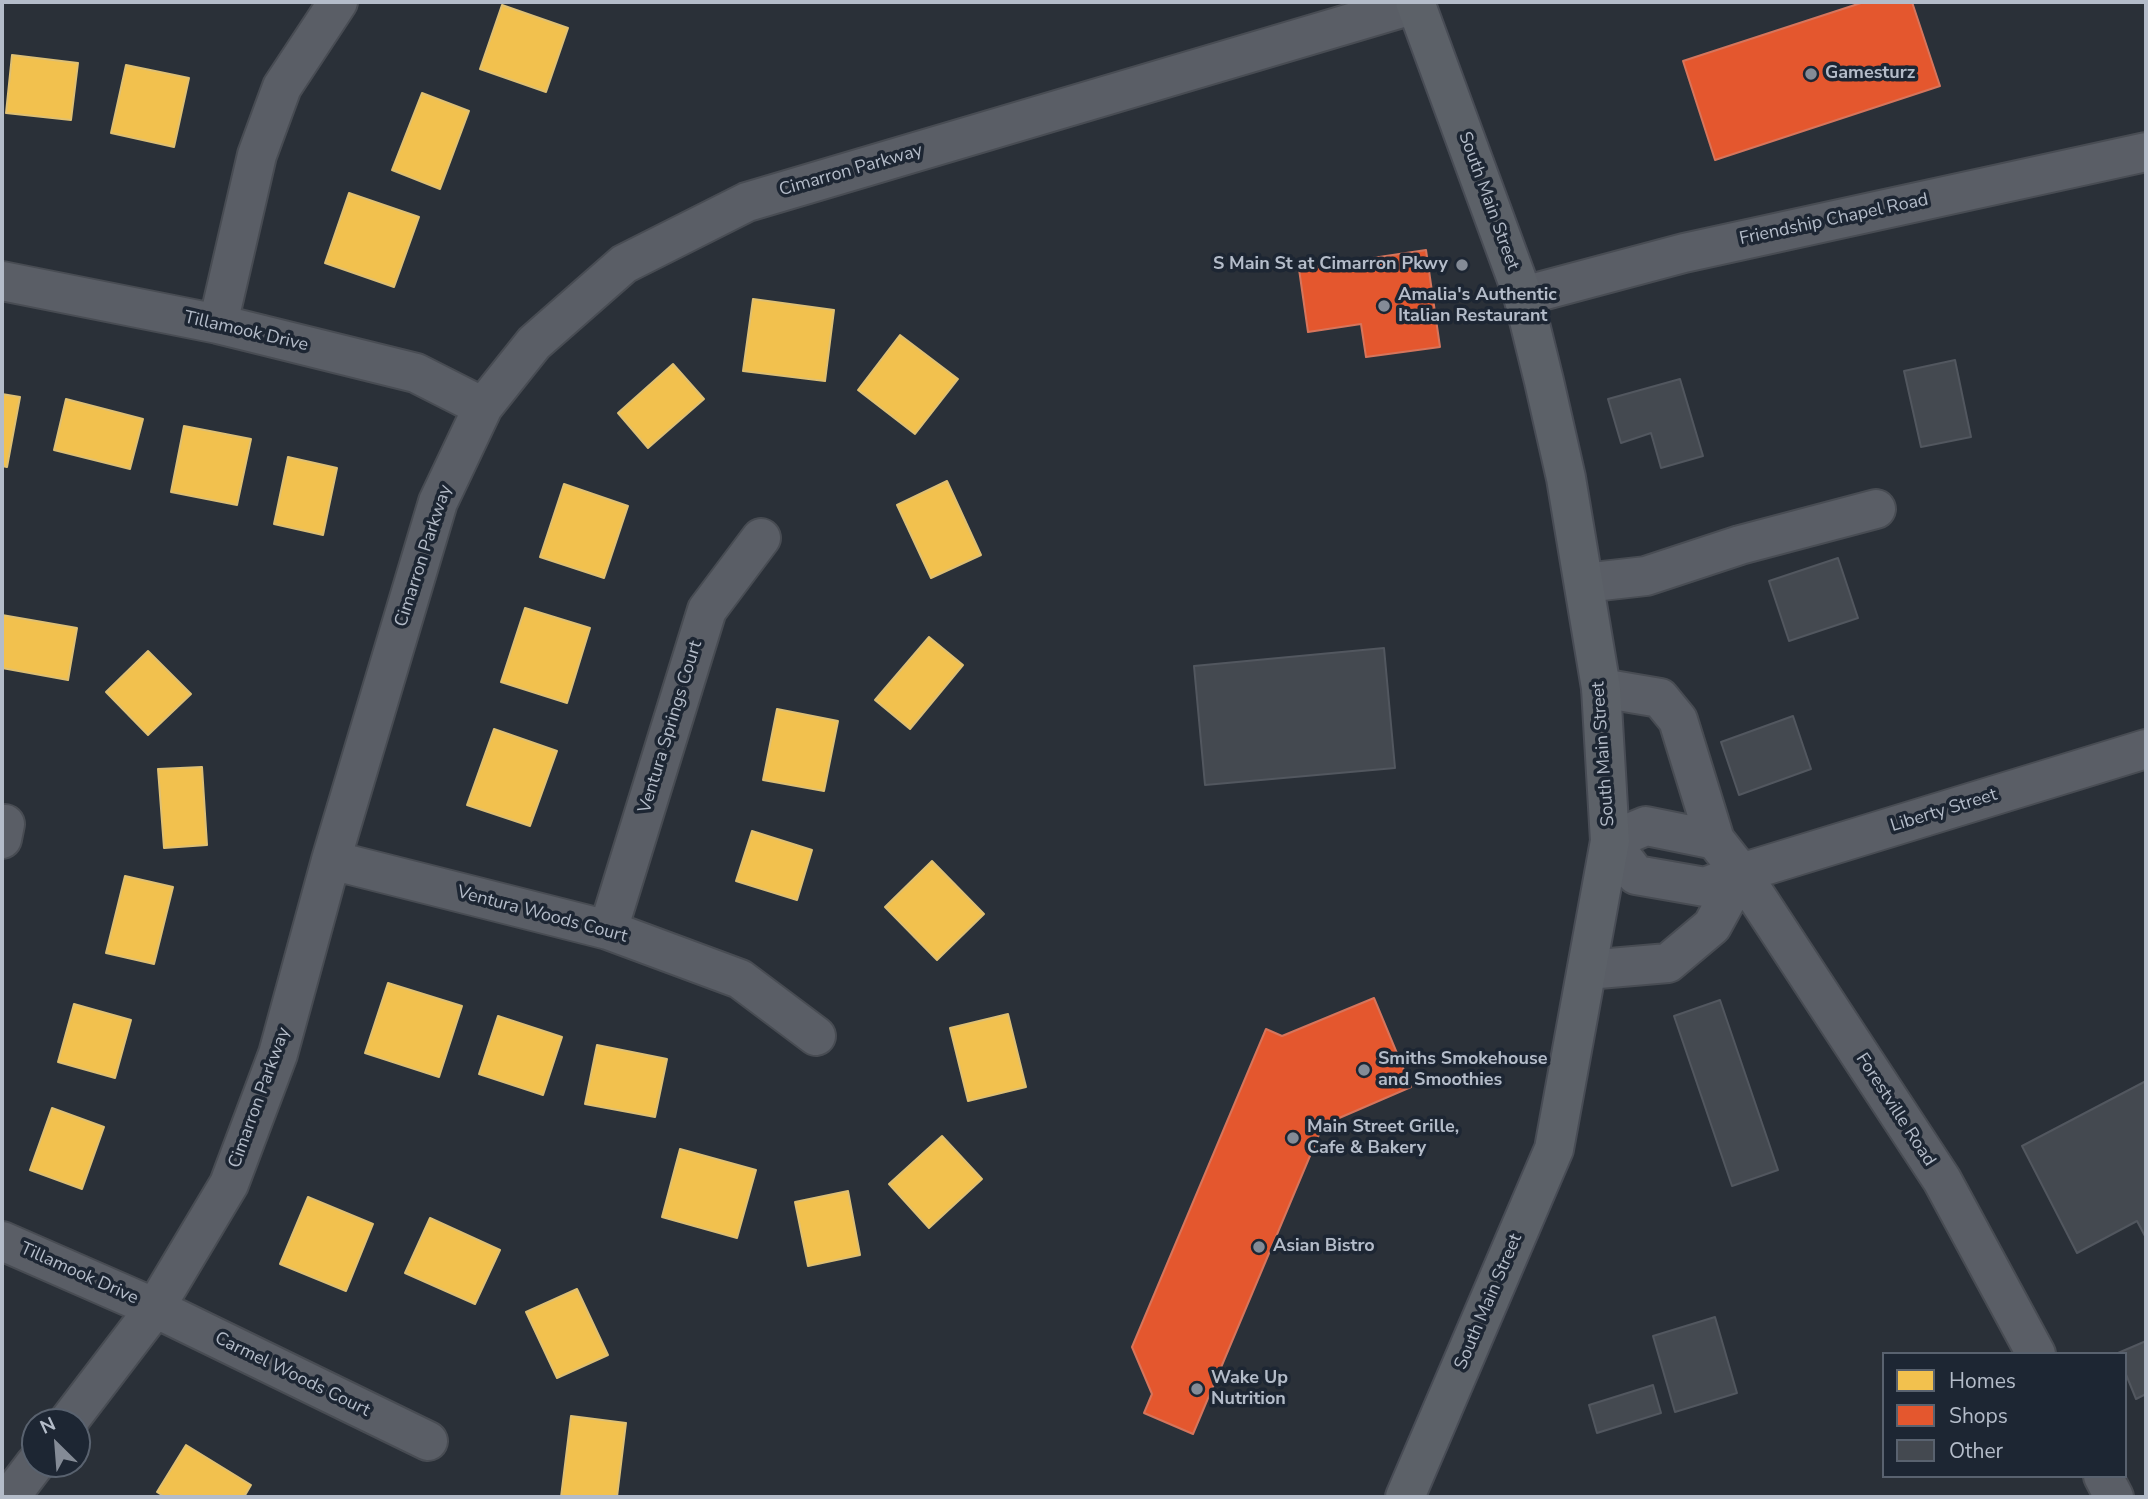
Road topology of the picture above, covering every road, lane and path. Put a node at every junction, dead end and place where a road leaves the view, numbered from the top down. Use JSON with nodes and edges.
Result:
{"nodes":[{"id":1,"x":338,"y":2,"type":"edge"},
{"id":2,"x":1415,"y":3,"type":"edge"},
{"id":3,"x":2146,"y":152,"type":"edge"},
{"id":4,"x":2,"y":281,"type":"edge"},
{"id":5,"x":1523,"y":296,"type":"junction"},
{"id":6,"x":218,"y":324,"type":"junction"},
{"id":7,"x":482,"y":407,"type":"junction"},
{"id":8,"x":1876,"y":509,"type":"dead end"},
{"id":9,"x":761,"y":538,"type":"dead end"},
{"id":10,"x":1584,"y":583,"type":"junction"},
{"id":11,"x":1601,"y":688,"type":"junction"},
{"id":12,"x":2146,"y":748,"type":"edge"},
{"id":13,"x":1715,"y":840,"type":"junction"},
{"id":14,"x":1610,"y":841,"type":"junction"},
{"id":15,"x":331,"y":860,"type":"junction"},
{"id":16,"x":1741,"y":873,"type":"junction"},
{"id":17,"x":608,"y":930,"type":"junction"},
{"id":18,"x":1587,"y":970,"type":"junction"},
{"id":19,"x":816,"y":1036,"type":"dead end"},
{"id":20,"x":2,"y":1241,"type":"edge"},
{"id":21,"x":155,"y":1308,"type":"junction"},
{"id":22,"x":2035,"y":1352,"type":"edge"},
{"id":23,"x":79,"y":1408,"type":"edge"},
{"id":24,"x":428,"y":1441,"type":"dead end"},
{"id":25,"x":24,"y":1478,"type":"edge"},
{"id":26,"x":2104,"y":1478,"type":"edge"},
{"id":27,"x":6,"y":1497,"type":"edge"},
{"id":28,"x":1405,"y":1497,"type":"edge"},
{"id":29,"x":2114,"y":1497,"type":"edge"}],
"edges":[{"from":1,"to":6,"type":"street"},
{"from":2,"to":5,"type":"main road","name":"South Main Street"},
{"from":2,"to":7,"type":"street","name":"Cimarron Parkway"},
{"from":3,"to":5,"type":"street","name":"Friendship Chapel Road"},
{"from":4,"to":6,"type":"street","name":"Tillamook Drive"},
{"from":5,"to":10,"type":"main road","name":"South Main Street"},
{"from":6,"to":7,"type":"street","name":"Tillamook Drive"},
{"from":7,"to":15,"type":"street","name":"Cimarron Parkway"},
{"from":8,"to":10,"type":"street"},
{"from":9,"to":17,"type":"street","name":"Ventura Springs Court"},
{"from":10,"to":11,"type":"main road","name":"South Main Street"},
{"from":11,"to":13,"type":"street"},
{"from":11,"to":14,"type":"main road","name":"South Main Street"},
{"from":12,"to":16,"type":"street","name":"Liberty Street"},
{"from":13,"to":14,"type":"street"},
{"from":13,"to":16,"type":"street","name":"Forestville Road"},
{"from":14,"to":16,"type":"street"},
{"from":14,"to":18,"type":"main road","name":"South Main Street"},
{"from":15,"to":17,"type":"street","name":"Ventura Woods Court"},
{"from":15,"to":21,"type":"street","name":"Cimarron Parkway"},
{"from":16,"to":18,"type":"street"},
{"from":16,"to":22,"type":"street","name":"Forestville Road"},
{"from":17,"to":19,"type":"street","name":"Ventura Woods Court"},
{"from":18,"to":28,"type":"main road","name":"South Main Street"},
{"from":20,"to":21,"type":"street","name":"Tillamook Drive"},
{"from":21,"to":23,"type":"street","name":"Cimarron Parkway"},
{"from":21,"to":24,"type":"street","name":"Carmel Woods Court"},
{"from":25,"to":27,"type":"street"},
{"from":26,"to":29,"type":"street"}]}
